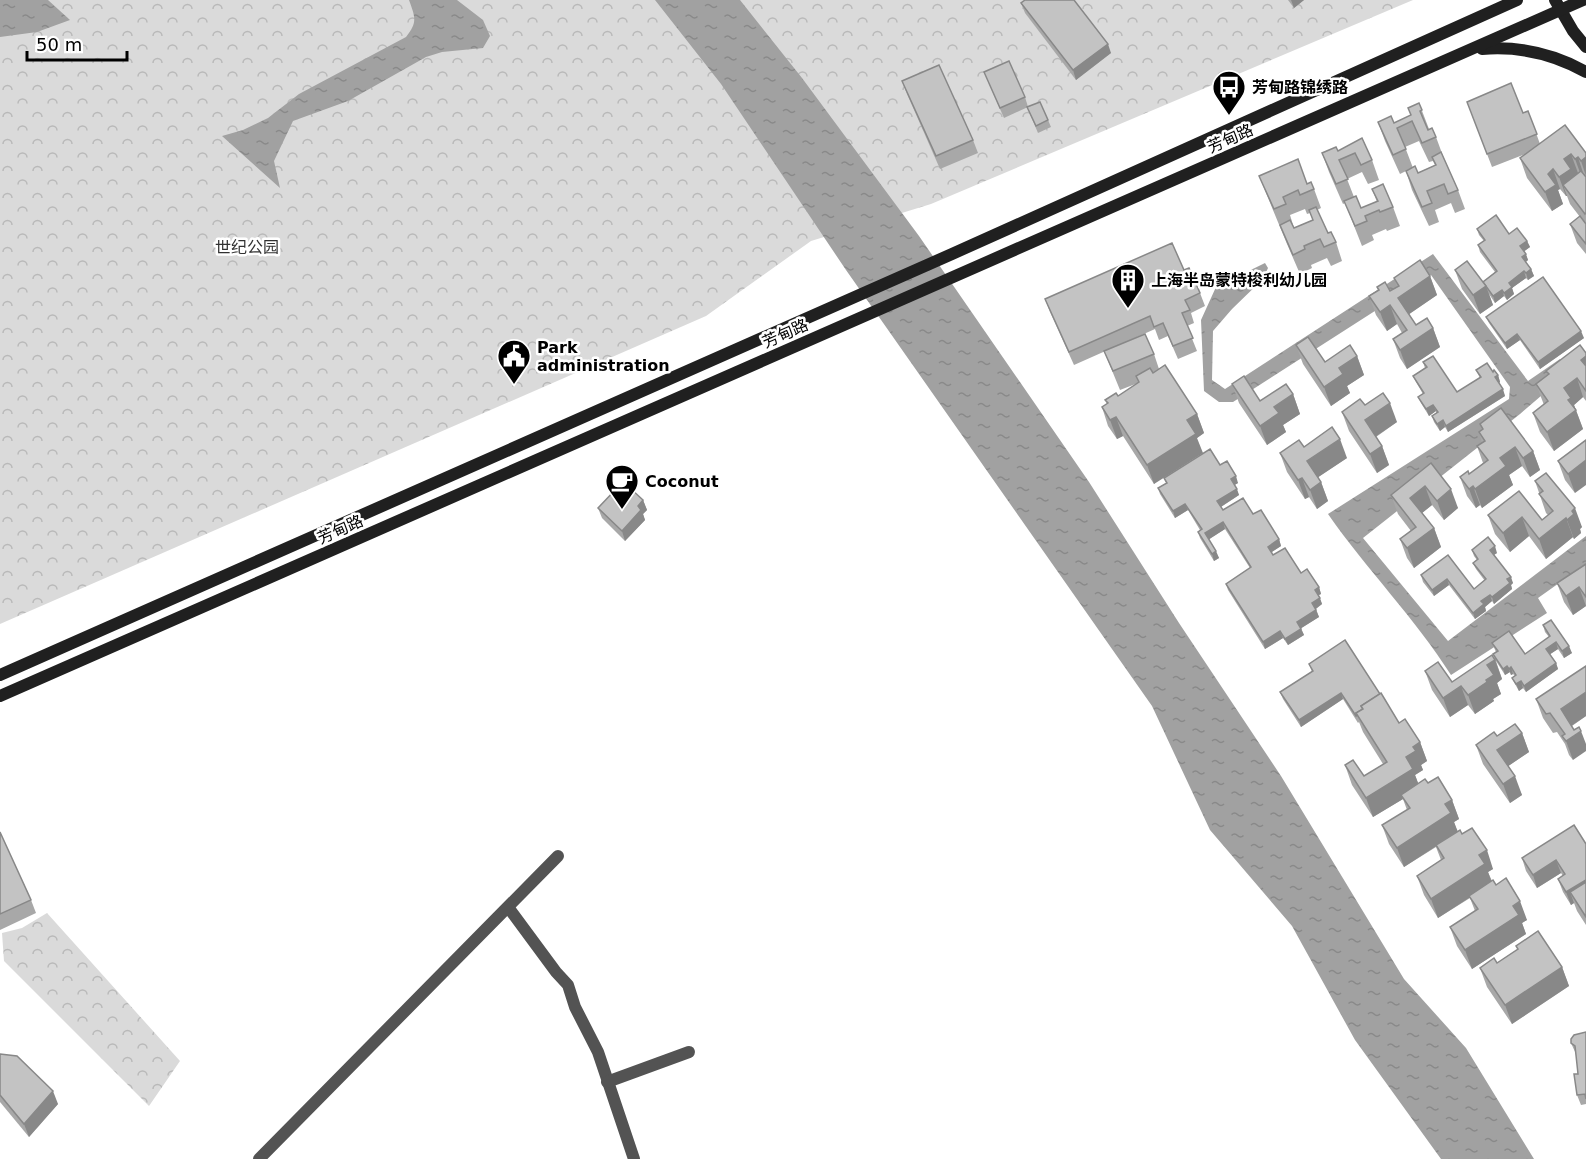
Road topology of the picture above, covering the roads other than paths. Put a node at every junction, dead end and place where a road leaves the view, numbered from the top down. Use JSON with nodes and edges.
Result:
{"nodes":[{"id":1,"x":1517,"y":0,"type":"edge"},
{"id":2,"x":1583,"y":0,"type":"edge"},
{"id":3,"x":1558,"y":5,"type":"edge"},
{"id":4,"x":1586,"y":47,"type":"edge"},
{"id":5,"x":1472,"y":50,"type":"junction"},
{"id":6,"x":1586,"y":72,"type":"edge"},
{"id":7,"x":0,"y":675,"type":"edge"},
{"id":8,"x":0,"y":696,"type":"edge"},
{"id":9,"x":558,"y":856,"type":"dead end"},
{"id":10,"x":508,"y":907,"type":"junction"},
{"id":11,"x":689,"y":1052,"type":"dead end"},
{"id":12,"x":607,"y":1082,"type":"junction"},
{"id":13,"x":259,"y":1159,"type":"edge"},
{"id":14,"x":634,"y":1159,"type":"edge"}],
"edges":[{"from":1,"to":7,"type":"main road","name":"芳甸路"},
{"from":2,"to":3,"type":"main road","name":"芳甸路"},
{"from":3,"to":4,"type":"main road"},
{"from":3,"to":5,"type":"main road","name":"芳甸路"},
{"from":5,"to":6,"type":"main road"},
{"from":5,"to":8,"type":"main road","name":"芳甸路"},
{"from":9,"to":10,"type":"street"},
{"from":10,"to":12,"type":"street"},
{"from":10,"to":13,"type":"street"},
{"from":11,"to":12,"type":"street"},
{"from":12,"to":14,"type":"street"}]}
